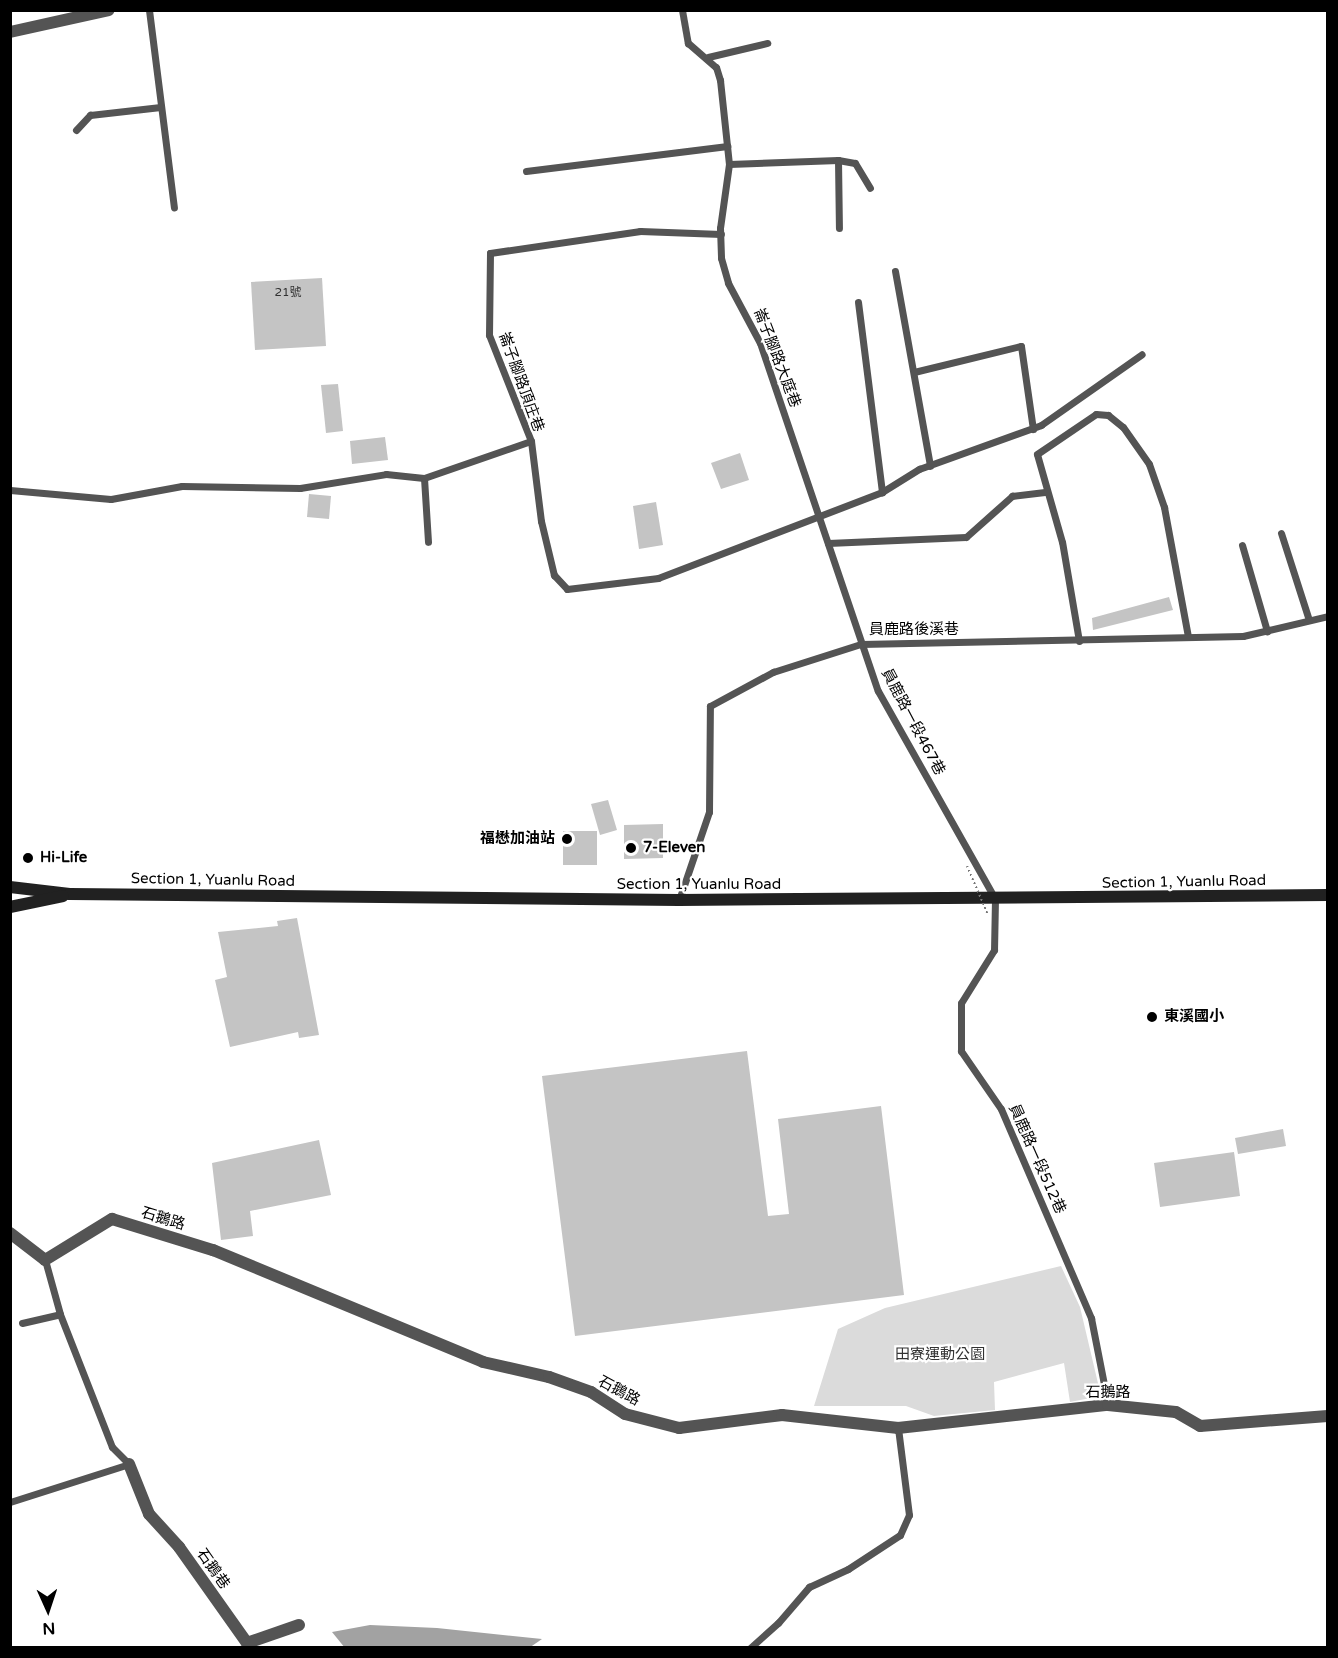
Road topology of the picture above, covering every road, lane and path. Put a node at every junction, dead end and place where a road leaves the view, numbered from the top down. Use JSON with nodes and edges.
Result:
{"nodes":[{"id":1,"x":110,"y":10,"type":"edge"},
{"id":2,"x":149,"y":10,"type":"edge"},
{"id":3,"x":682,"y":10,"type":"edge"},
{"id":4,"x":10,"y":32,"type":"edge"},
{"id":5,"x":767,"y":44,"type":"dead end"},
{"id":6,"x":708,"y":57,"type":"junction"},
{"id":7,"x":160,"y":107,"type":"junction"},
{"id":8,"x":76,"y":130,"type":"dead end"},
{"id":9,"x":727,"y":146,"type":"junction"},
{"id":10,"x":838,"y":160,"type":"junction"},
{"id":11,"x":729,"y":164,"type":"junction"},
{"id":12,"x":526,"y":171,"type":"dead end"},
{"id":13,"x":870,"y":188,"type":"dead end"},
{"id":14,"x":174,"y":207,"type":"dead end"},
{"id":15,"x":838,"y":228,"type":"dead end"},
{"id":16,"x":720,"y":234,"type":"junction"},
{"id":17,"x":895,"y":271,"type":"dead end"},
{"id":18,"x":858,"y":302,"type":"dead end"},
{"id":19,"x":1142,"y":354,"type":"dead end"},
{"id":20,"x":914,"y":372,"type":"junction"},
{"id":21,"x":1032,"y":429,"type":"junction"},
{"id":22,"x":531,"y":441,"type":"junction"},
{"id":23,"x":930,"y":466,"type":"junction"},
{"id":24,"x":424,"y":478,"type":"junction"},
{"id":25,"x":10,"y":490,"type":"edge"},
{"id":26,"x":882,"y":492,"type":"junction"},
{"id":27,"x":1045,"y":492,"type":"junction"},
{"id":28,"x":819,"y":514,"type":"junction"},
{"id":29,"x":1281,"y":533,"type":"dead end"},
{"id":30,"x":428,"y":542,"type":"dead end"},
{"id":31,"x":828,"y":543,"type":"junction"},
{"id":32,"x":1242,"y":545,"type":"dead end"},
{"id":33,"x":1328,"y":616,"type":"edge"},
{"id":34,"x":1309,"y":620,"type":"junction"},
{"id":35,"x":1267,"y":631,"type":"junction"},
{"id":36,"x":1188,"y":638,"type":"junction"},
{"id":37,"x":1079,"y":641,"type":"junction"},
{"id":38,"x":861,"y":644,"type":"junction"},
{"id":39,"x":967,"y":866,"type":"dead end"},
{"id":40,"x":10,"y":887,"type":"edge"},
{"id":41,"x":70,"y":894,"type":"junction"},
{"id":42,"x":1328,"y":896,"type":"edge"},
{"id":43,"x":995,"y":899,"type":"junction"},
{"id":44,"x":679,"y":900,"type":"junction"},
{"id":45,"x":10,"y":907,"type":"edge"},
{"id":46,"x":988,"y":915,"type":"dead end"},
{"id":47,"x":10,"y":1233,"type":"edge"},
{"id":48,"x":45,"y":1260,"type":"junction"},
{"id":49,"x":60,"y":1314,"type":"junction"},
{"id":50,"x":22,"y":1323,"type":"dead end"},
{"id":51,"x":1108,"y":1405,"type":"junction"},
{"id":52,"x":1328,"y":1416,"type":"edge"},
{"id":53,"x":898,"y":1428,"type":"junction"},
{"id":54,"x":129,"y":1464,"type":"junction"},
{"id":55,"x":10,"y":1502,"type":"edge"},
{"id":56,"x":299,"y":1625,"type":"dead end"},
{"id":57,"x":750,"y":1647,"type":"edge"}],
"edges":[{"from":1,"to":4,"type":"street"},
{"from":2,"to":7,"type":"lane"},
{"from":3,"to":6,"type":"lane","name":"崙子腳路大庭巷"},
{"from":5,"to":6,"type":"lane"},
{"from":6,"to":9,"type":"lane","name":"崙子腳路大庭巷"},
{"from":7,"to":8,"type":"lane"},
{"from":7,"to":14,"type":"lane"},
{"from":9,"to":11,"type":"lane","name":"崙子腳路大庭巷"},
{"from":9,"to":12,"type":"lane"},
{"from":10,"to":11,"type":"lane"},
{"from":10,"to":13,"type":"lane"},
{"from":10,"to":15,"type":"lane"},
{"from":11,"to":16,"type":"lane","name":"崙子腳路大庭巷"},
{"from":16,"to":22,"type":"lane","name":"崙子腳路頂庄巷"},
{"from":16,"to":28,"type":"lane","name":"崙子腳路大庭巷"},
{"from":17,"to":20,"type":"lane"},
{"from":18,"to":26,"type":"lane"},
{"from":19,"to":21,"type":"lane"},
{"from":20,"to":21,"type":"lane"},
{"from":20,"to":23,"type":"lane"},
{"from":21,"to":23,"type":"lane"},
{"from":22,"to":24,"type":"lane","name":"崙子腳路頂庄巷"},
{"from":22,"to":28,"type":"lane"},
{"from":23,"to":26,"type":"lane"},
{"from":24,"to":25,"type":"lane","name":"崙子腳路頂庄巷"},
{"from":24,"to":30,"type":"lane"},
{"from":26,"to":28,"type":"lane"},
{"from":27,"to":31,"type":"lane"},
{"from":27,"to":36,"type":"lane"},
{"from":27,"to":37,"type":"lane"},
{"from":28,"to":31,"type":"lane","name":"員鹿路一段467巷"},
{"from":29,"to":34,"type":"lane"},
{"from":31,"to":38,"type":"lane","name":"員鹿路一段467巷"},
{"from":32,"to":35,"type":"lane"},
{"from":33,"to":34,"type":"lane","name":"員鹿路後溪巷"},
{"from":34,"to":35,"type":"lane","name":"員鹿路後溪巷"},
{"from":35,"to":36,"type":"lane","name":"員鹿路後溪巷"},
{"from":36,"to":37,"type":"lane","name":"員鹿路後溪巷"},
{"from":37,"to":38,"type":"lane","name":"員鹿路後溪巷"},
{"from":38,"to":43,"type":"lane","name":"員鹿路一段467巷"},
{"from":38,"to":44,"type":"lane","name":"員鹿路後溪巷"},
{"from":39,"to":46,"type":"path","bridge":true},
{"from":40,"to":41,"type":"main road","name":"Section 1, Yuanlu Road"},
{"from":41,"to":44,"type":"main road","name":"Section 1, Yuanlu Road"},
{"from":41,"to":45,"type":"main road","name":"Section 1, Yuanlu Road"},
{"from":42,"to":43,"type":"main road","name":"Section 1, Yuanlu Road"},
{"from":43,"to":44,"type":"main road","name":"Section 1, Yuanlu Road"},
{"from":43,"to":51,"type":"lane","name":"員鹿路一段512巷"},
{"from":47,"to":48,"type":"street"},
{"from":48,"to":49,"type":"lane"},
{"from":48,"to":53,"type":"street","name":"石鵝路"},
{"from":49,"to":50,"type":"lane"},
{"from":49,"to":54,"type":"lane"},
{"from":51,"to":52,"type":"street","name":"石鵝路"},
{"from":51,"to":53,"type":"street","name":"石鵝路"},
{"from":53,"to":57,"type":"lane"},
{"from":54,"to":55,"type":"lane"},
{"from":54,"to":56,"type":"street","name":"石鵝巷"}]}
